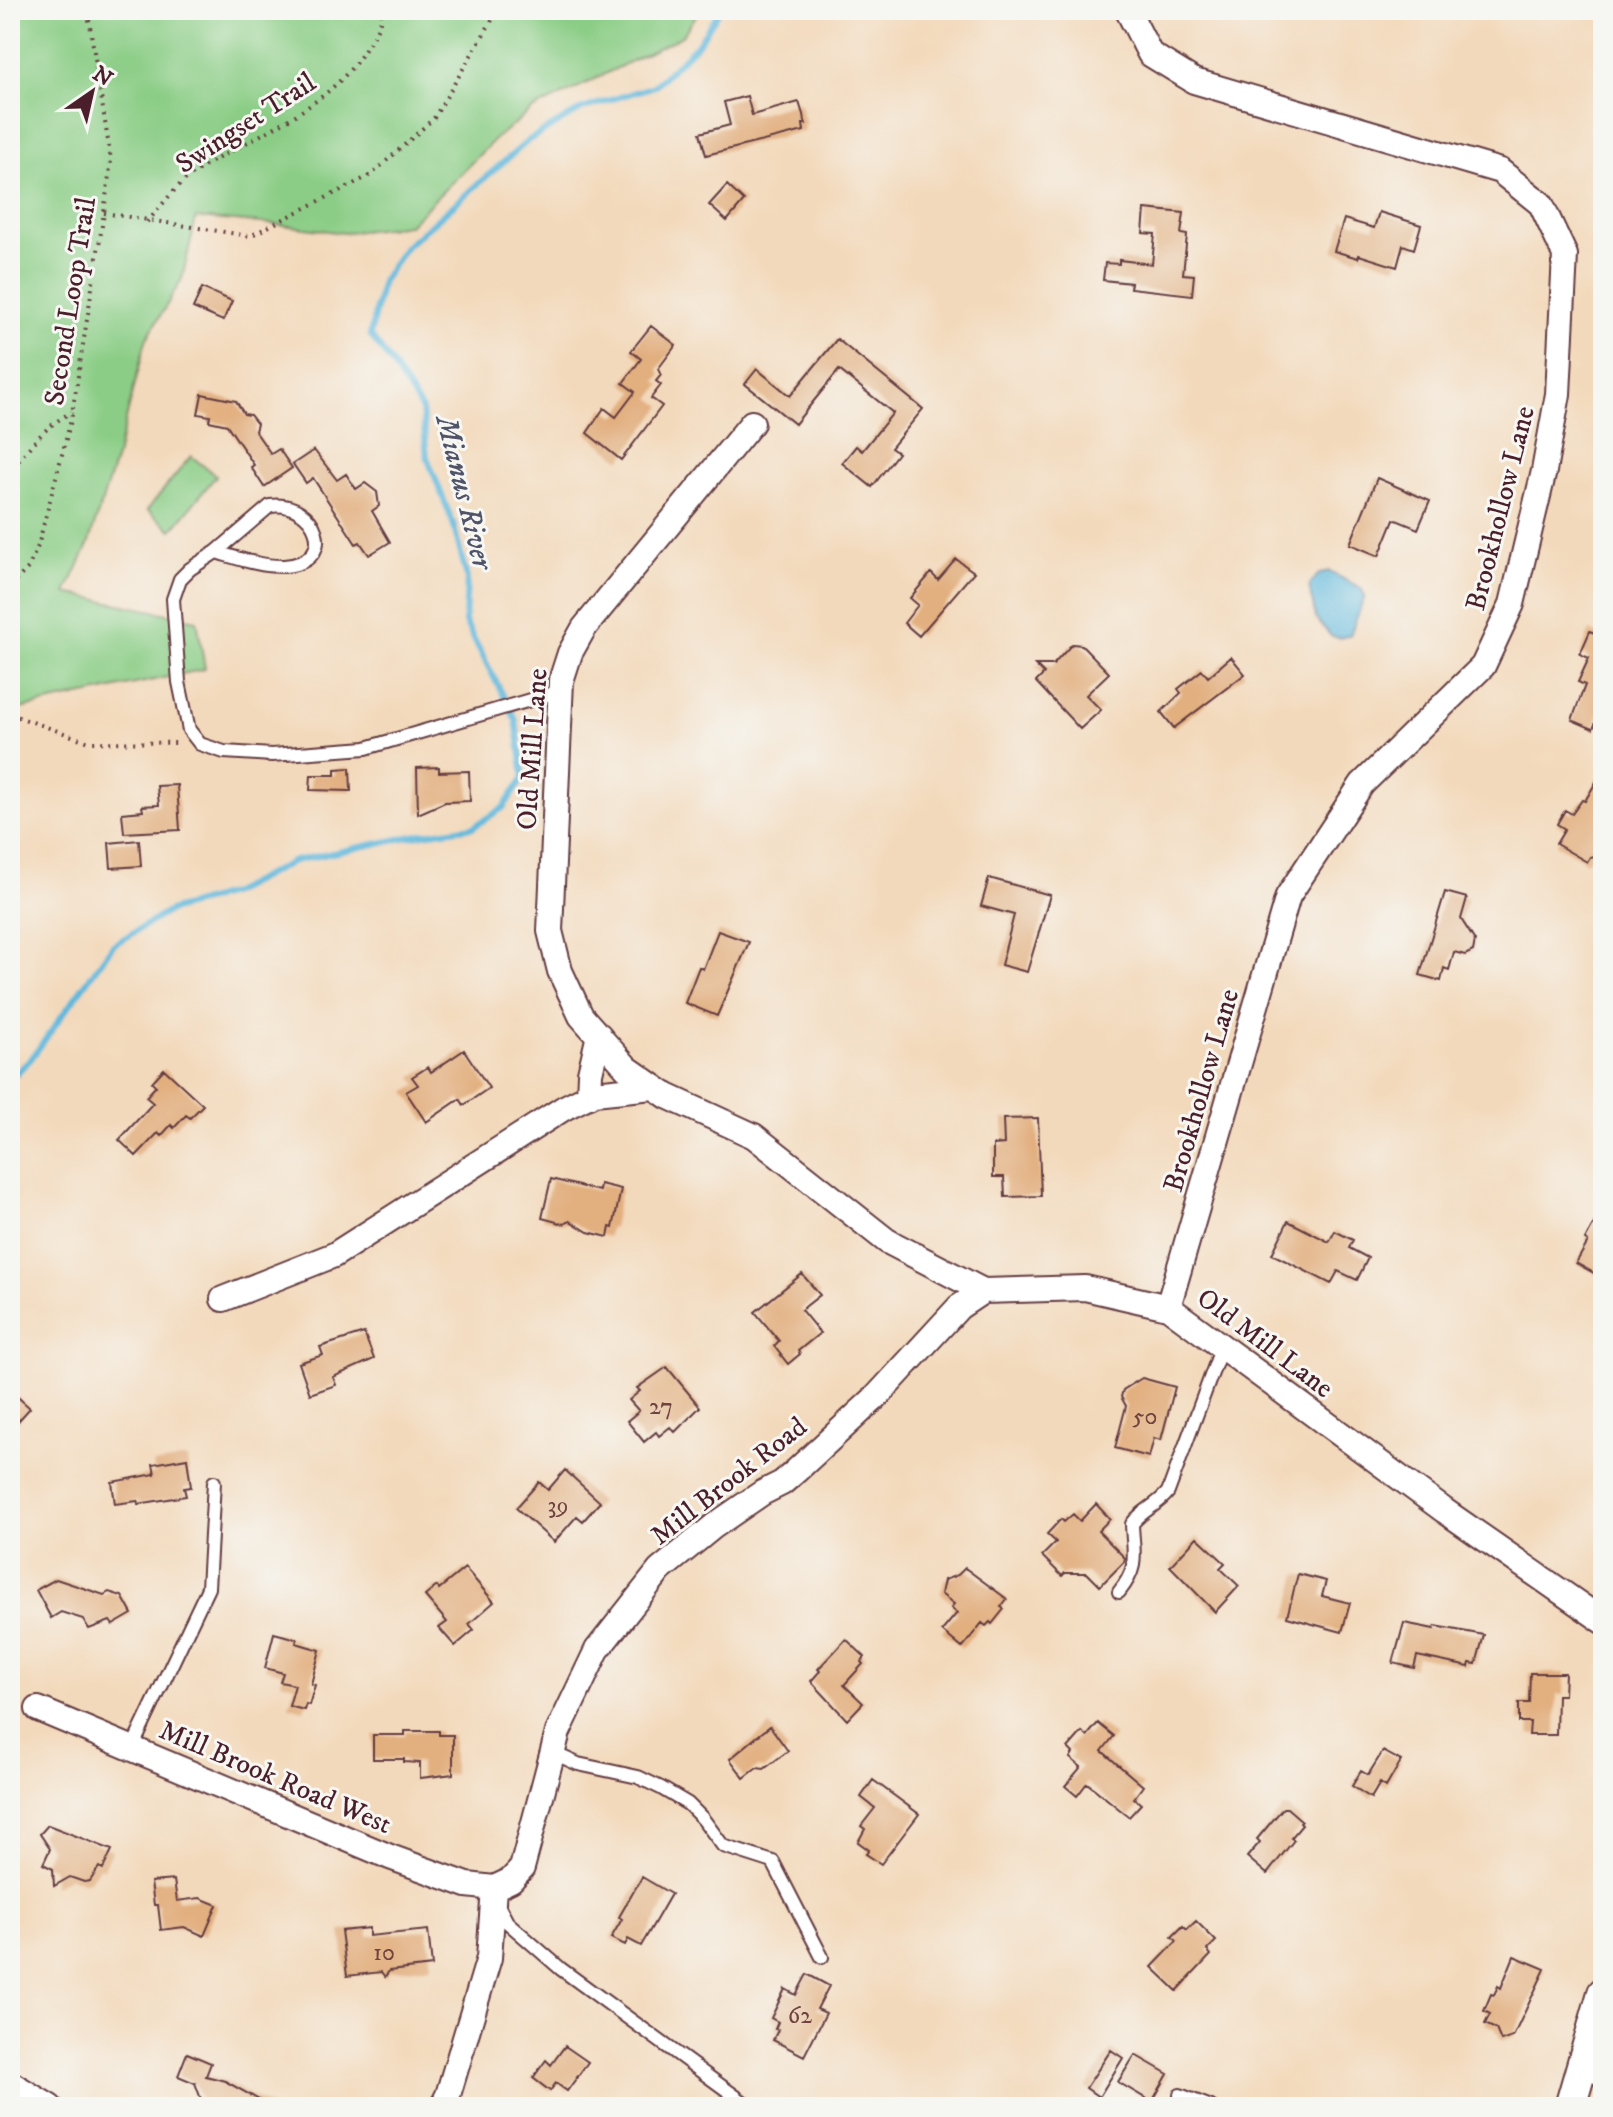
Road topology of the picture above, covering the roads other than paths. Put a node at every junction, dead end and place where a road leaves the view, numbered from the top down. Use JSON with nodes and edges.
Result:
{"nodes":[{"id":1,"x":1128,"y":11,"type":"edge"},
{"id":2,"x":752,"y":423,"type":"dead end"},
{"id":3,"x":216,"y":552,"type":"junction"},
{"id":4,"x":561,"y":691,"type":"junction"},
{"id":5,"x":599,"y":1035,"type":"junction"},
{"id":6,"x":653,"y":1087,"type":"junction"},
{"id":7,"x":589,"y":1096,"type":"junction"},
{"id":8,"x":983,"y":1291,"type":"junction"},
{"id":9,"x":223,"y":1299,"type":"dead end"},
{"id":10,"x":1168,"y":1307,"type":"junction"},
{"id":11,"x":1222,"y":1346,"type":"junction"},
{"id":12,"x":214,"y":1482,"type":"dead end"},
{"id":13,"x":1119,"y":1592,"type":"dead end"},
{"id":14,"x":1603,"y":1621,"type":"edge"},
{"id":15,"x":38,"y":1709,"type":"dead end"},
{"id":16,"x":132,"y":1748,"type":"junction"},
{"id":17,"x":551,"y":1752,"type":"junction"},
{"id":18,"x":494,"y":1888,"type":"junction"},
{"id":19,"x":822,"y":1957,"type":"dead end"},
{"id":20,"x":1603,"y":1993,"type":"edge"},
{"id":21,"x":1592,"y":2075,"type":"edge"},
{"id":22,"x":10,"y":2083,"type":"edge"},
{"id":23,"x":1180,"y":2095,"type":"dead end"},
{"id":24,"x":50,"y":2107,"type":"edge"},
{"id":25,"x":442,"y":2107,"type":"edge"},
{"id":26,"x":750,"y":2107,"type":"edge"},
{"id":27,"x":1211,"y":2107,"type":"edge"},
{"id":28,"x":1570,"y":2107,"type":"edge"}],
"edges":[{"from":1,"to":10,"type":"street","name":"Brookhollow Lane"},
{"from":2,"to":4,"type":"street","name":"Old Mill Lane"},
{"from":3,"to":3,"type":"lane"},
{"from":3,"to":4,"type":"lane"},
{"from":4,"to":5,"type":"street","name":"Old Mill Lane"},
{"from":5,"to":6,"type":"street","name":"Old Mill Lane"},
{"from":5,"to":7,"type":"street"},
{"from":6,"to":7,"type":"street"},
{"from":6,"to":8,"type":"street","name":"Old Mill Lane"},
{"from":7,"to":9,"type":"street"},
{"from":8,"to":10,"type":"street","name":"Old Mill Lane"},
{"from":8,"to":17,"type":"street","name":"Mill Brook Road"},
{"from":10,"to":11,"type":"street","name":"Old Mill Lane"},
{"from":11,"to":13,"type":"lane"},
{"from":11,"to":14,"type":"street","name":"Old Mill Lane"},
{"from":12,"to":16,"type":"lane"},
{"from":15,"to":16,"type":"street","name":"Mill Brook Road West"},
{"from":16,"to":18,"type":"street","name":"Mill Brook Road West"},
{"from":17,"to":18,"type":"street","name":"Mill Brook Road"},
{"from":17,"to":19,"type":"lane"},
{"from":18,"to":25,"type":"street"},
{"from":18,"to":26,"type":"lane"},
{"from":20,"to":21,"type":"street"},
{"from":21,"to":28,"type":"street"},
{"from":22,"to":24,"type":"street"},
{"from":23,"to":27,"type":"lane"}]}
